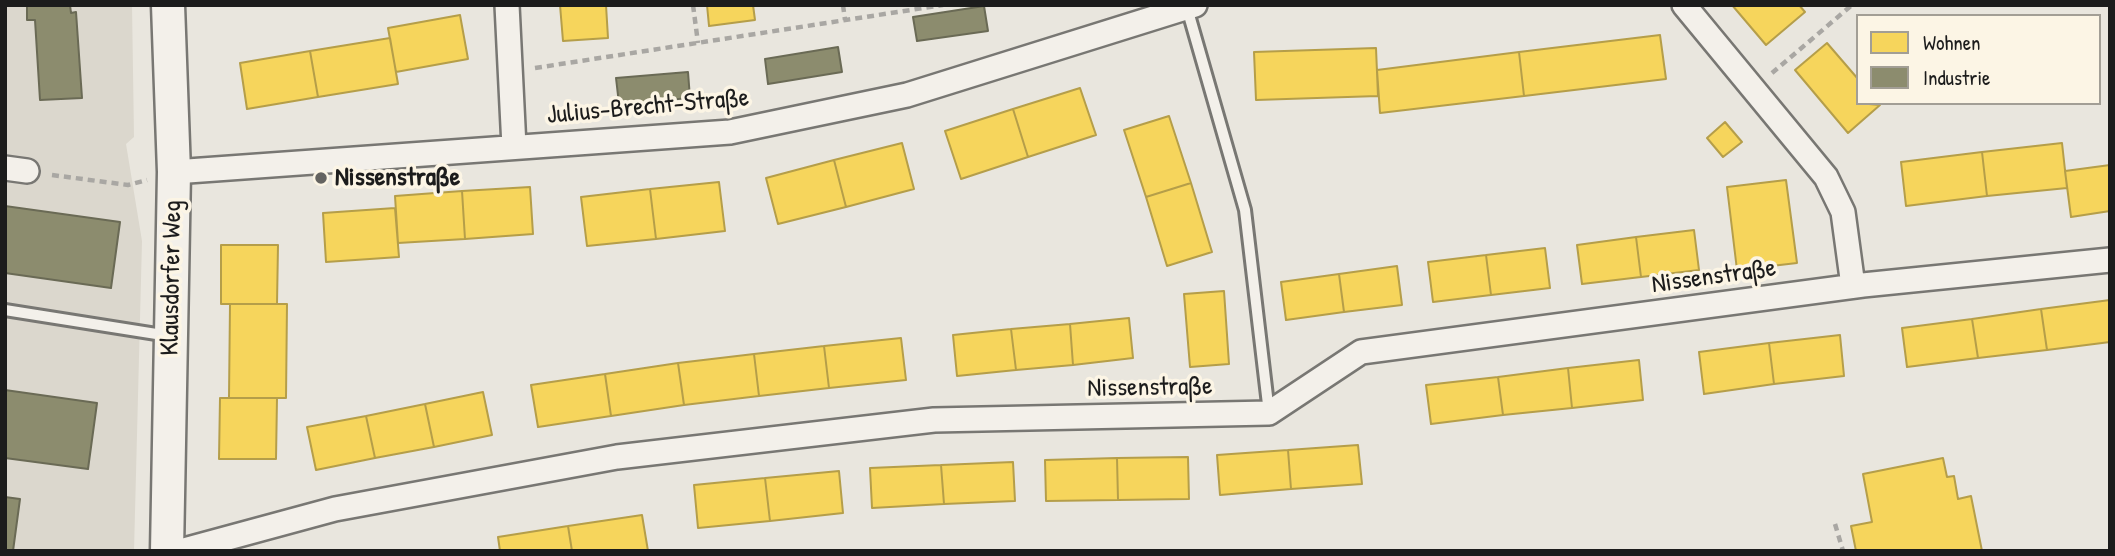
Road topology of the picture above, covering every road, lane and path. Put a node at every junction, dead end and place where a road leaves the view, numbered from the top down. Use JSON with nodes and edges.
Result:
{"nodes":[{"id":1,"x":168,"y":5,"type":"edge"},
{"id":2,"x":507,"y":5,"type":"edge"},
{"id":3,"x":693,"y":5,"type":"edge"},
{"id":4,"x":842,"y":5,"type":"edge"},
{"id":5,"x":943,"y":5,"type":"edge"},
{"id":6,"x":1684,"y":5,"type":"edge"},
{"id":7,"x":1852,"y":5,"type":"edge"},
{"id":8,"x":1191,"y":7,"type":"edge"},
{"id":9,"x":845,"y":20,"type":"junction"},
{"id":10,"x":698,"y":43,"type":"junction"},
{"id":11,"x":510,"y":72,"type":"junction"},
{"id":12,"x":1755,"y":88,"type":"junction"},
{"id":13,"x":514,"y":147,"type":"junction"},
{"id":14,"x":16,"y":170,"type":"edge"},
{"id":15,"x":174,"y":172,"type":"junction"},
{"id":16,"x":2110,"y":260,"type":"edge"},
{"id":17,"x":1853,"y":286,"type":"junction"},
{"id":18,"x":5,"y":310,"type":"edge"},
{"id":19,"x":172,"y":337,"type":"junction"},
{"id":20,"x":1269,"y":414,"type":"junction"},
{"id":21,"x":1835,"y":524,"type":"dead end"},
{"id":22,"x":167,"y":551,"type":"edge"},
{"id":23,"x":180,"y":551,"type":"edge"},
{"id":24,"x":1843,"y":551,"type":"edge"}],
"edges":[{"from":1,"to":15,"type":"street","name":"Klausdorfer Weg"},
{"from":2,"to":11,"type":"street"},
{"from":3,"to":10,"type":"path"},
{"from":4,"to":9,"type":"path"},
{"from":5,"to":9,"type":"path"},
{"from":6,"to":12,"type":"street"},
{"from":7,"to":12,"type":"path"},
{"from":8,"to":13,"type":"street","name":"Julius-Brecht-Straße"},
{"from":8,"to":20,"type":"lane"},
{"from":9,"to":10,"type":"path"},
{"from":10,"to":11,"type":"path"},
{"from":11,"to":13,"type":"street"},
{"from":12,"to":17,"type":"street"},
{"from":13,"to":15,"type":"street","name":"Julius-Brecht-Straße"},
{"from":14,"to":15,"type":"path"},
{"from":15,"to":19,"type":"street","name":"Klausdorfer Weg"},
{"from":16,"to":17,"type":"street","name":"Nissenstraße"},
{"from":17,"to":20,"type":"street","name":"Nissenstraße"},
{"from":18,"to":19,"type":"lane"},
{"from":19,"to":22,"type":"street","name":"Klausdorfer Weg"},
{"from":20,"to":23,"type":"street","name":"Nissenstraße"},
{"from":21,"to":24,"type":"path"}]}
